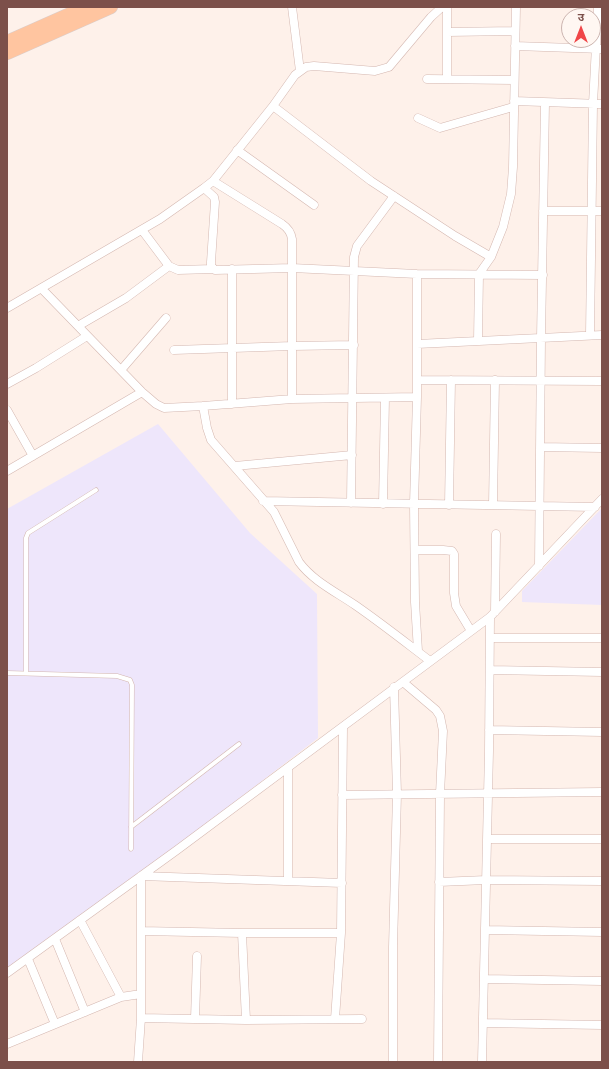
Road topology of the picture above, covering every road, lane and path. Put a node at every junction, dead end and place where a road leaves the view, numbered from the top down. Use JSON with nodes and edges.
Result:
{"nodes":[{"id":1,"x":86,"y":7,"type":"edge"},
{"id":2,"x":110,"y":7,"type":"edge"},
{"id":3,"x":292,"y":7,"type":"edge"},
{"id":4,"x":442,"y":7,"type":"edge"},
{"id":5,"x":447,"y":7,"type":"edge"},
{"id":6,"x":516,"y":7,"type":"edge"},
{"id":7,"x":598,"y":7,"type":"edge"},
{"id":8,"x":515,"y":31,"type":"junction"},
{"id":9,"x":447,"y":32,"type":"junction"},
{"id":10,"x":7,"y":42,"type":"edge"},
{"id":11,"x":515,"y":46,"type":"junction"},
{"id":12,"x":599,"y":49,"type":"edge"},
{"id":13,"x":7,"y":53,"type":"edge"},
{"id":14,"x":300,"y":71,"type":"junction"},
{"id":15,"x":427,"y":79,"type":"dead end"},
{"id":16,"x":447,"y":79,"type":"junction"},
{"id":17,"x":514,"y":80,"type":"junction"},
{"id":18,"x":546,"y":103,"type":"junction"},
{"id":19,"x":513,"y":104,"type":"junction"},
{"id":20,"x":593,"y":104,"type":"junction"},
{"id":21,"x":602,"y":104,"type":"edge"},
{"id":22,"x":273,"y":106,"type":"junction"},
{"id":23,"x":418,"y":118,"type":"dead end"},
{"id":24,"x":237,"y":150,"type":"junction"},
{"id":25,"x":212,"y":181,"type":"junction"},
{"id":26,"x":204,"y":188,"type":"junction"},
{"id":27,"x":394,"y":196,"type":"junction"},
{"id":28,"x":314,"y":205,"type":"dead end"},
{"id":29,"x":543,"y":210,"type":"junction"},
{"id":30,"x":592,"y":211,"type":"junction"},
{"id":31,"x":602,"y":211,"type":"edge"},
{"id":32,"x":142,"y":230,"type":"junction"},
{"id":33,"x":491,"y":256,"type":"junction"},
{"id":34,"x":169,"y":266,"type":"junction"},
{"id":35,"x":292,"y":268,"type":"junction"},
{"id":36,"x":213,"y":269,"type":"junction"},
{"id":37,"x":232,"y":269,"type":"junction"},
{"id":38,"x":355,"y":270,"type":"junction"},
{"id":39,"x":417,"y":274,"type":"junction"},
{"id":40,"x":479,"y":274,"type":"junction"},
{"id":41,"x":543,"y":275,"type":"junction"},
{"id":42,"x":42,"y":289,"type":"junction"},
{"id":43,"x":7,"y":308,"type":"edge"},
{"id":44,"x":166,"y":318,"type":"dead end"},
{"id":45,"x":78,"y":326,"type":"junction"},
{"id":46,"x":602,"y":335,"type":"edge"},
{"id":47,"x":87,"y":336,"type":"junction"},
{"id":48,"x":590,"y":336,"type":"junction"},
{"id":49,"x":541,"y":338,"type":"junction"},
{"id":50,"x":478,"y":341,"type":"junction"},
{"id":51,"x":417,"y":344,"type":"junction"},
{"id":52,"x":354,"y":345,"type":"junction"},
{"id":53,"x":292,"y":346,"type":"junction"},
{"id":54,"x":231,"y":348,"type":"junction"},
{"id":55,"x":174,"y":350,"type":"dead end"},
{"id":56,"x":121,"y":370,"type":"junction"},
{"id":57,"x":417,"y":380,"type":"junction"},
{"id":58,"x":451,"y":380,"type":"junction"},
{"id":59,"x":494,"y":380,"type":"junction"},
{"id":60,"x":540,"y":380,"type":"junction"},
{"id":61,"x":602,"y":381,"type":"edge"},
{"id":62,"x":7,"y":384,"type":"edge"},
{"id":63,"x":142,"y":392,"type":"junction"},
{"id":64,"x":418,"y":397,"type":"junction"},
{"id":65,"x":352,"y":398,"type":"junction"},
{"id":66,"x":385,"y":398,"type":"junction"},
{"id":67,"x":292,"y":399,"type":"junction"},
{"id":68,"x":232,"y":404,"type":"junction"},
{"id":69,"x":203,"y":406,"type":"junction"},
{"id":70,"x":7,"y":410,"type":"edge"},
{"id":71,"x":540,"y":447,"type":"junction"},
{"id":72,"x":602,"y":448,"type":"edge"},
{"id":73,"x":352,"y":455,"type":"junction"},
{"id":74,"x":33,"y":456,"type":"junction"},
{"id":75,"x":235,"y":466,"type":"junction"},
{"id":76,"x":7,"y":471,"type":"edge"},
{"id":77,"x":96,"y":490,"type":"dead end"},
{"id":78,"x":602,"y":499,"type":"edge"},
{"id":79,"x":263,"y":501,"type":"junction"},
{"id":80,"x":351,"y":503,"type":"junction"},
{"id":81,"x":383,"y":504,"type":"junction"},
{"id":82,"x":414,"y":504,"type":"junction"},
{"id":83,"x":448,"y":505,"type":"junction"},
{"id":84,"x":493,"y":506,"type":"junction"},
{"id":85,"x":540,"y":506,"type":"junction"},
{"id":86,"x":595,"y":507,"type":"junction"},
{"id":87,"x":496,"y":534,"type":"dead end"},
{"id":88,"x":415,"y":550,"type":"junction"},
{"id":89,"x":539,"y":566,"type":"junction"},
{"id":90,"x":492,"y":615,"type":"junction"},
{"id":91,"x":471,"y":631,"type":"junction"},
{"id":92,"x":491,"y":638,"type":"junction"},
{"id":93,"x":602,"y":638,"type":"edge"},
{"id":94,"x":418,"y":651,"type":"junction"},
{"id":95,"x":430,"y":660,"type":"junction"},
{"id":96,"x":490,"y":670,"type":"junction"},
{"id":97,"x":602,"y":672,"type":"edge"},
{"id":98,"x":7,"y":673,"type":"edge"},
{"id":99,"x":26,"y":673,"type":"junction"},
{"id":100,"x":402,"y":682,"type":"junction"},
{"id":101,"x":394,"y":688,"type":"junction"},
{"id":102,"x":343,"y":727,"type":"junction"},
{"id":103,"x":489,"y":730,"type":"junction"},
{"id":104,"x":602,"y":732,"type":"edge"},
{"id":105,"x":239,"y":744,"type":"dead end"},
{"id":106,"x":288,"y":768,"type":"junction"},
{"id":107,"x":488,"y":792,"type":"junction"},
{"id":108,"x":602,"y":792,"type":"edge"},
{"id":109,"x":397,"y":794,"type":"junction"},
{"id":110,"x":440,"y":794,"type":"junction"},
{"id":111,"x":342,"y":795,"type":"junction"},
{"id":112,"x":131,"y":827,"type":"junction"},
{"id":113,"x":487,"y":839,"type":"junction"},
{"id":114,"x":602,"y":839,"type":"edge"},
{"id":115,"x":131,"y":849,"type":"dead end"},
{"id":116,"x":141,"y":876,"type":"junction"},
{"id":117,"x":288,"y":880,"type":"junction"},
{"id":118,"x":486,"y":880,"type":"junction"},
{"id":119,"x":602,"y":881,"type":"edge"},
{"id":120,"x":440,"y":882,"type":"junction"},
{"id":121,"x":342,"y":883,"type":"junction"},
{"id":122,"x":80,"y":920,"type":"junction"},
{"id":123,"x":485,"y":930,"type":"junction"},
{"id":124,"x":141,"y":931,"type":"junction"},
{"id":125,"x":602,"y":932,"type":"edge"},
{"id":126,"x":242,"y":933,"type":"junction"},
{"id":127,"x":341,"y":933,"type":"junction"},
{"id":128,"x":55,"y":939,"type":"junction"},
{"id":129,"x":197,"y":956,"type":"dead end"},
{"id":130,"x":28,"y":958,"type":"junction"},
{"id":131,"x":7,"y":973,"type":"edge"},
{"id":132,"x":484,"y":979,"type":"junction"},
{"id":133,"x":602,"y":981,"type":"edge"},
{"id":134,"x":141,"y":994,"type":"junction"},
{"id":135,"x":121,"y":997,"type":"junction"},
{"id":136,"x":85,"y":1012,"type":"junction"},
{"id":137,"x":141,"y":1018,"type":"junction"},
{"id":138,"x":195,"y":1019,"type":"junction"},
{"id":139,"x":335,"y":1019,"type":"junction"},
{"id":140,"x":362,"y":1019,"type":"dead end"},
{"id":141,"x":246,"y":1020,"type":"junction"},
{"id":142,"x":483,"y":1023,"type":"junction"},
{"id":143,"x":55,"y":1024,"type":"junction"},
{"id":144,"x":602,"y":1025,"type":"edge"},
{"id":145,"x":7,"y":1044,"type":"edge"},
{"id":146,"x":138,"y":1062,"type":"edge"},
{"id":147,"x":393,"y":1062,"type":"edge"},
{"id":148,"x":438,"y":1062,"type":"edge"},
{"id":149,"x":482,"y":1062,"type":"edge"}],
"edges":[{"from":1,"to":10,"type":"main road"},
{"from":2,"to":13,"type":"main road"},
{"from":3,"to":14,"type":"street"},
{"from":4,"to":14,"type":"street"},
{"from":5,"to":9,"type":"street"},
{"from":6,"to":8,"type":"street"},
{"from":7,"to":12,"type":"street"},
{"from":8,"to":9,"type":"street"},
{"from":8,"to":11,"type":"street"},
{"from":9,"to":16,"type":"street"},
{"from":11,"to":12,"type":"street"},
{"from":11,"to":17,"type":"street"},
{"from":12,"to":20,"type":"street"},
{"from":14,"to":22,"type":"street"},
{"from":15,"to":16,"type":"street"},
{"from":16,"to":17,"type":"street"},
{"from":17,"to":19,"type":"street"},
{"from":18,"to":19,"type":"street"},
{"from":18,"to":20,"type":"street"},
{"from":18,"to":29,"type":"street"},
{"from":19,"to":23,"type":"street"},
{"from":19,"to":33,"type":"street"},
{"from":20,"to":21,"type":"street"},
{"from":20,"to":30,"type":"street"},
{"from":22,"to":24,"type":"street"},
{"from":22,"to":27,"type":"street"},
{"from":24,"to":25,"type":"street"},
{"from":24,"to":28,"type":"street"},
{"from":25,"to":26,"type":"street"},
{"from":25,"to":35,"type":"street"},
{"from":26,"to":32,"type":"street"},
{"from":26,"to":36,"type":"street"},
{"from":27,"to":33,"type":"street"},
{"from":27,"to":38,"type":"street"},
{"from":29,"to":30,"type":"street"},
{"from":29,"to":41,"type":"street"},
{"from":30,"to":31,"type":"street"},
{"from":30,"to":48,"type":"street"},
{"from":32,"to":34,"type":"street"},
{"from":32,"to":42,"type":"street"},
{"from":33,"to":40,"type":"street"},
{"from":34,"to":36,"type":"street"},
{"from":34,"to":45,"type":"street"},
{"from":35,"to":37,"type":"street"},
{"from":35,"to":38,"type":"street"},
{"from":35,"to":53,"type":"street"},
{"from":36,"to":37,"type":"street"},
{"from":37,"to":54,"type":"street"},
{"from":38,"to":39,"type":"street"},
{"from":38,"to":52,"type":"street"},
{"from":39,"to":40,"type":"street"},
{"from":39,"to":51,"type":"street"},
{"from":40,"to":41,"type":"street"},
{"from":40,"to":50,"type":"street"},
{"from":41,"to":49,"type":"street"},
{"from":42,"to":43,"type":"street"},
{"from":42,"to":45,"type":"street"},
{"from":44,"to":56,"type":"street"},
{"from":45,"to":47,"type":"street"},
{"from":46,"to":48,"type":"street"},
{"from":47,"to":56,"type":"street"},
{"from":47,"to":62,"type":"street"},
{"from":48,"to":49,"type":"street"},
{"from":49,"to":50,"type":"street"},
{"from":49,"to":60,"type":"street"},
{"from":50,"to":51,"type":"street"},
{"from":51,"to":57,"type":"street"},
{"from":52,"to":53,"type":"street"},
{"from":52,"to":65,"type":"street"},
{"from":53,"to":54,"type":"street"},
{"from":53,"to":67,"type":"street"},
{"from":54,"to":55,"type":"street"},
{"from":54,"to":68,"type":"street"},
{"from":56,"to":63,"type":"street"},
{"from":57,"to":58,"type":"street"},
{"from":57,"to":64,"type":"street"},
{"from":58,"to":59,"type":"street"},
{"from":58,"to":83,"type":"street"},
{"from":59,"to":60,"type":"street"},
{"from":59,"to":84,"type":"street"},
{"from":60,"to":61,"type":"street"},
{"from":60,"to":71,"type":"street"},
{"from":63,"to":69,"type":"street"},
{"from":63,"to":74,"type":"street"},
{"from":64,"to":66,"type":"street"},
{"from":64,"to":82,"type":"street"},
{"from":65,"to":66,"type":"street"},
{"from":65,"to":67,"type":"street"},
{"from":65,"to":73,"type":"street"},
{"from":66,"to":81,"type":"street"},
{"from":67,"to":68,"type":"street"},
{"from":68,"to":69,"type":"street"},
{"from":69,"to":75,"type":"street"},
{"from":70,"to":74,"type":"street"},
{"from":71,"to":72,"type":"street"},
{"from":71,"to":85,"type":"street"},
{"from":73,"to":75,"type":"street"},
{"from":73,"to":80,"type":"street"},
{"from":74,"to":76,"type":"street"},
{"from":75,"to":79,"type":"street"},
{"from":77,"to":99,"type":"lane"},
{"from":78,"to":86,"type":"street"},
{"from":79,"to":80,"type":"street"},
{"from":79,"to":94,"type":"street"},
{"from":80,"to":81,"type":"street"},
{"from":81,"to":82,"type":"street"},
{"from":82,"to":83,"type":"street"},
{"from":82,"to":88,"type":"street"},
{"from":83,"to":84,"type":"street"},
{"from":84,"to":85,"type":"street"},
{"from":85,"to":86,"type":"street"},
{"from":85,"to":89,"type":"street"},
{"from":86,"to":89,"type":"street"},
{"from":87,"to":90,"type":"street"},
{"from":88,"to":91,"type":"street"},
{"from":88,"to":94,"type":"street"},
{"from":89,"to":90,"type":"street"},
{"from":90,"to":91,"type":"street"},
{"from":90,"to":92,"type":"street"},
{"from":91,"to":95,"type":"street"},
{"from":92,"to":93,"type":"street"},
{"from":92,"to":96,"type":"street"},
{"from":94,"to":95,"type":"street"},
{"from":95,"to":100,"type":"street"},
{"from":96,"to":97,"type":"street"},
{"from":96,"to":103,"type":"street"},
{"from":98,"to":99,"type":"lane"},
{"from":99,"to":112,"type":"lane"},
{"from":100,"to":101,"type":"street"},
{"from":100,"to":110,"type":"street"},
{"from":101,"to":102,"type":"street"},
{"from":101,"to":109,"type":"street"},
{"from":102,"to":106,"type":"street"},
{"from":102,"to":111,"type":"street"},
{"from":103,"to":104,"type":"street"},
{"from":103,"to":107,"type":"street"},
{"from":105,"to":112,"type":"lane"},
{"from":106,"to":116,"type":"street"},
{"from":106,"to":117,"type":"street"},
{"from":107,"to":108,"type":"street"},
{"from":107,"to":110,"type":"street"},
{"from":107,"to":113,"type":"street"},
{"from":109,"to":110,"type":"street"},
{"from":109,"to":111,"type":"street"},
{"from":109,"to":147,"type":"street"},
{"from":110,"to":120,"type":"street"},
{"from":111,"to":121,"type":"street"},
{"from":112,"to":115,"type":"lane"},
{"from":113,"to":114,"type":"street"},
{"from":113,"to":118,"type":"street"},
{"from":116,"to":117,"type":"street"},
{"from":116,"to":122,"type":"street"},
{"from":116,"to":124,"type":"street"},
{"from":117,"to":121,"type":"street"},
{"from":118,"to":119,"type":"street"},
{"from":118,"to":120,"type":"street"},
{"from":118,"to":123,"type":"street"},
{"from":120,"to":148,"type":"street"},
{"from":121,"to":127,"type":"street"},
{"from":122,"to":128,"type":"street"},
{"from":122,"to":135,"type":"street"},
{"from":123,"to":125,"type":"street"},
{"from":123,"to":132,"type":"street"},
{"from":124,"to":126,"type":"street"},
{"from":124,"to":134,"type":"street"},
{"from":126,"to":127,"type":"street"},
{"from":126,"to":141,"type":"street"},
{"from":127,"to":139,"type":"street"},
{"from":128,"to":130,"type":"street"},
{"from":128,"to":136,"type":"street"},
{"from":129,"to":138,"type":"street"},
{"from":130,"to":131,"type":"street"},
{"from":130,"to":143,"type":"street"},
{"from":132,"to":133,"type":"street"},
{"from":132,"to":142,"type":"street"},
{"from":134,"to":135,"type":"street"},
{"from":134,"to":137,"type":"street"},
{"from":135,"to":136,"type":"street"},
{"from":136,"to":143,"type":"street"},
{"from":137,"to":138,"type":"street"},
{"from":137,"to":146,"type":"street"},
{"from":138,"to":141,"type":"street"},
{"from":139,"to":140,"type":"street"},
{"from":139,"to":141,"type":"street"},
{"from":142,"to":144,"type":"street"},
{"from":142,"to":149,"type":"street"},
{"from":143,"to":145,"type":"street"}]}
